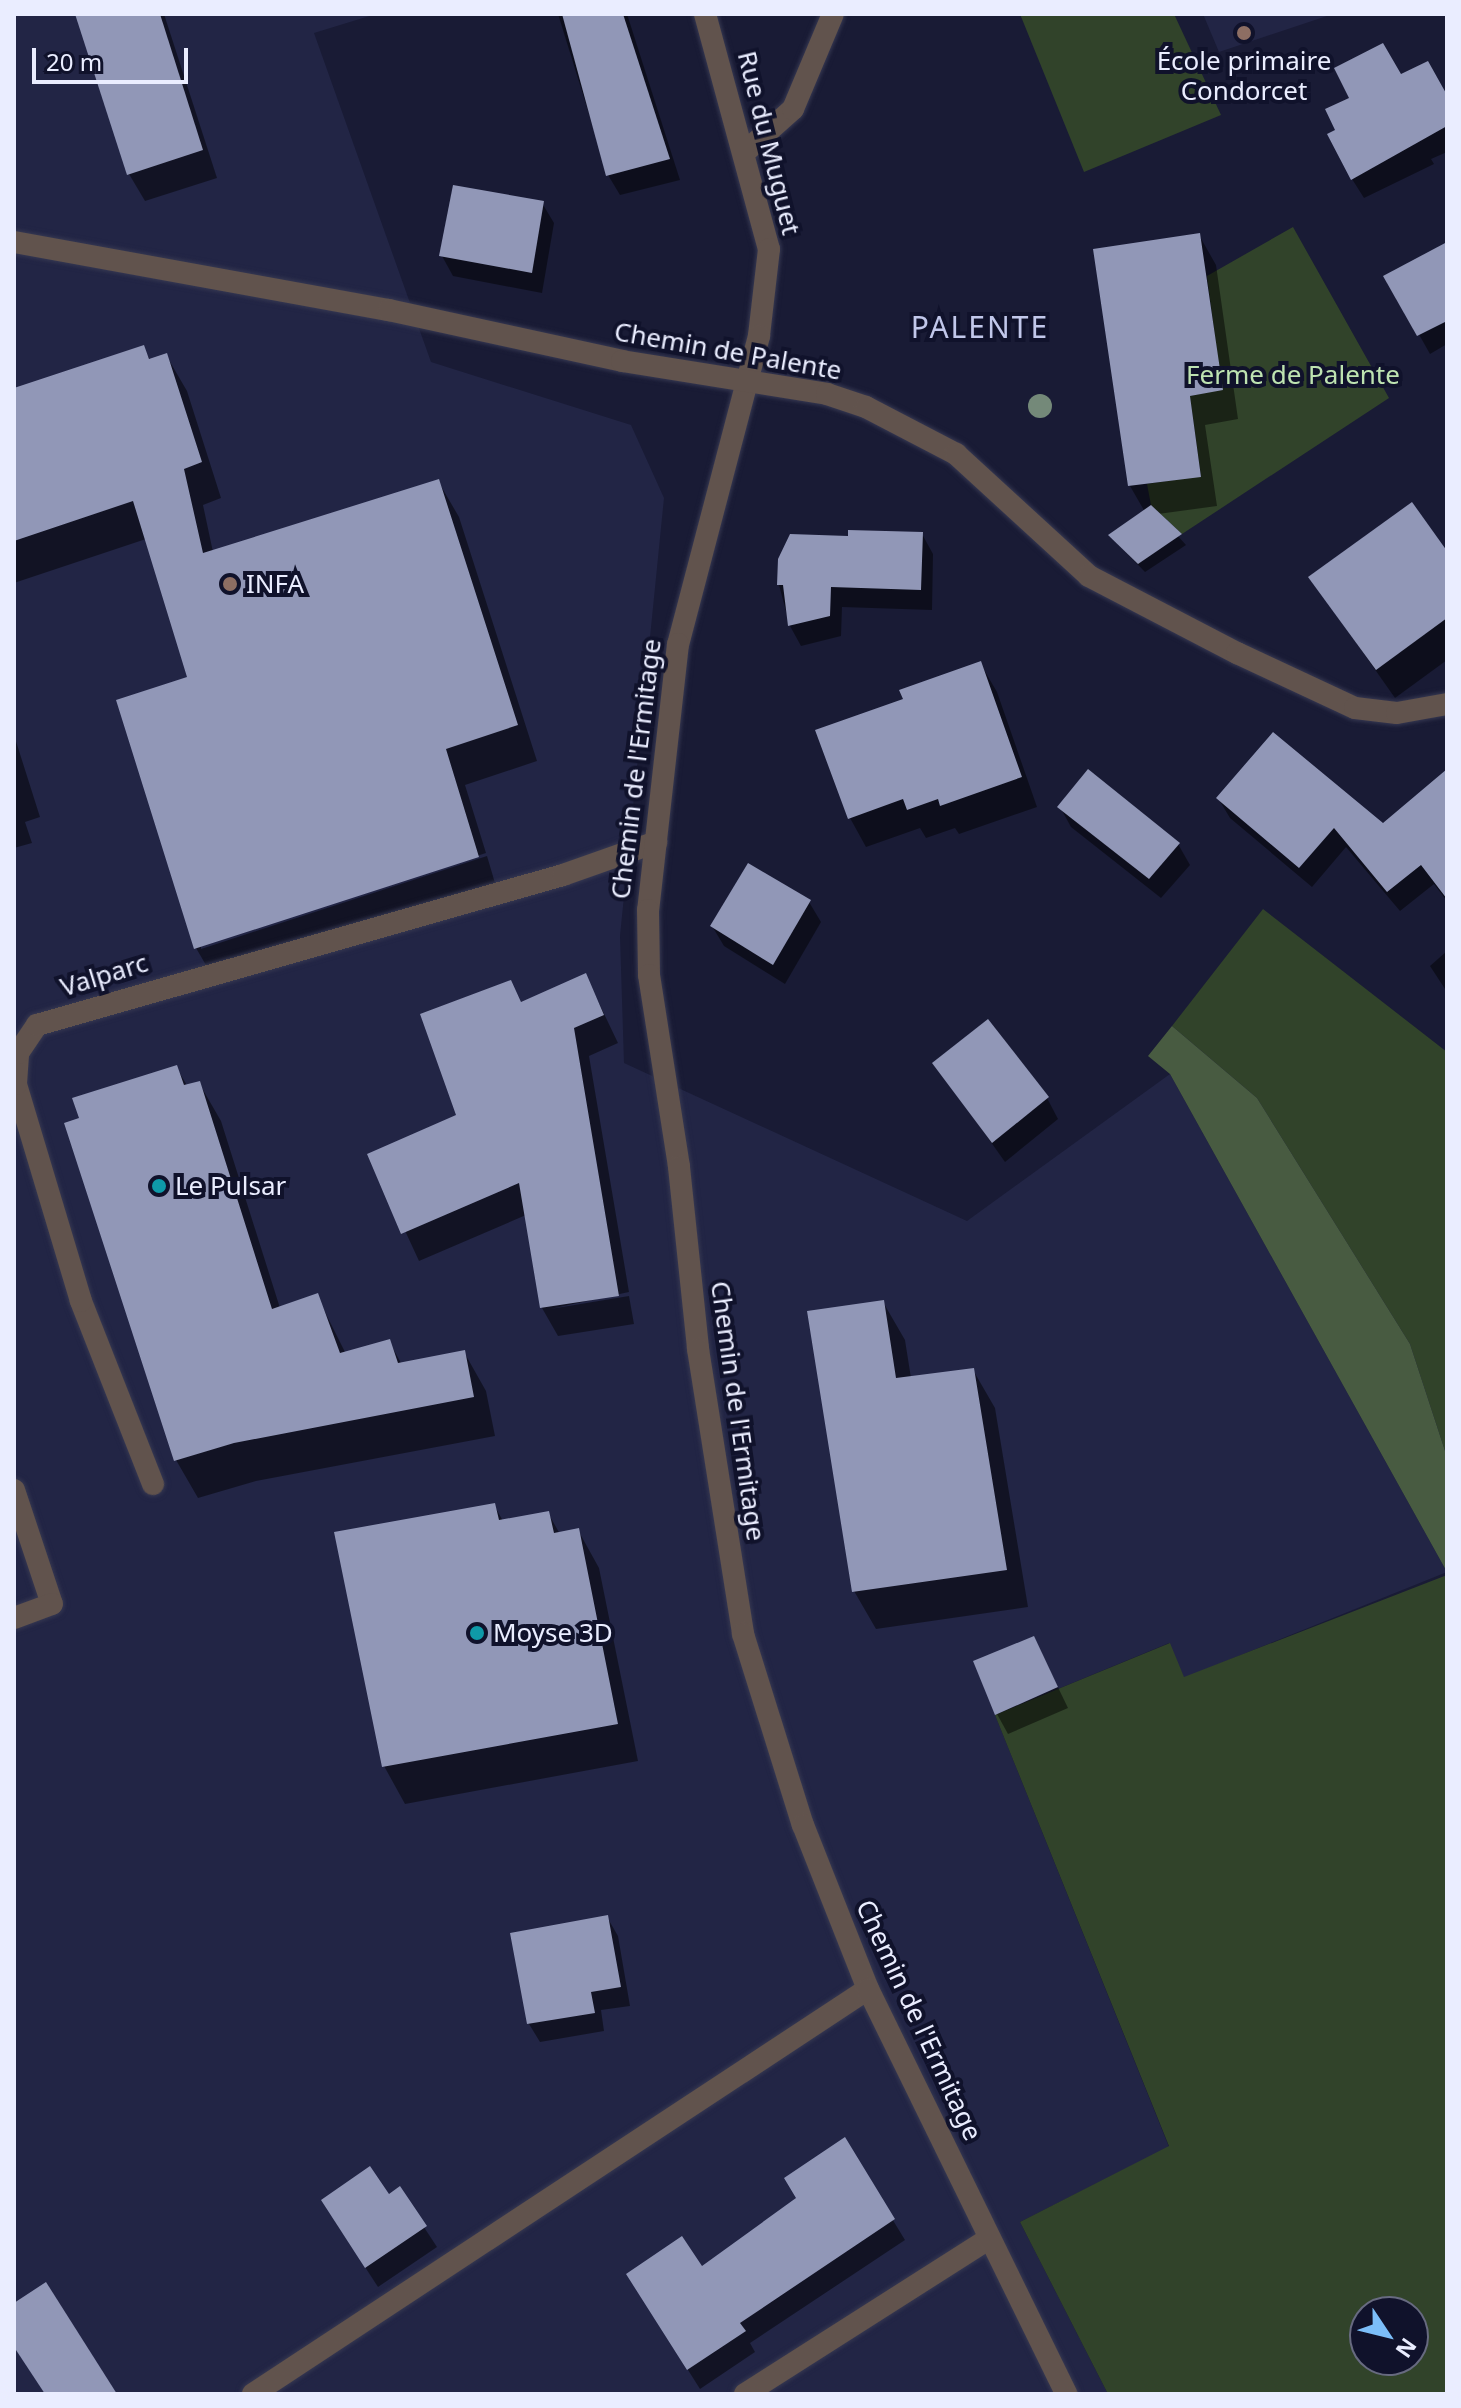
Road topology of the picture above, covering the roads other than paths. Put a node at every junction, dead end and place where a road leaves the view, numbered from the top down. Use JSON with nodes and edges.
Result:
{"nodes":[{"id":1,"x":705,"y":14,"type":"edge"},
{"id":2,"x":833,"y":14,"type":"edge"},
{"id":3,"x":746,"y":151,"type":"junction"},
{"id":4,"x":14,"y":242,"type":"edge"},
{"id":5,"x":748,"y":381,"type":"junction"},
{"id":6,"x":1447,"y":704,"type":"edge"},
{"id":7,"x":656,"y":842,"type":"junction"},
{"id":8,"x":153,"y":1484,"type":"dead end"},
{"id":9,"x":14,"y":1490,"type":"edge"},
{"id":10,"x":14,"y":1618,"type":"edge"},
{"id":11,"x":868,"y":1989,"type":"junction"},
{"id":12,"x":990,"y":2238,"type":"junction"},
{"id":13,"x":253,"y":2394,"type":"edge"},
{"id":14,"x":745,"y":2394,"type":"edge"},
{"id":15,"x":1066,"y":2394,"type":"edge"}],
"edges":[{"from":1,"to":3,"type":"street","name":"Rue du Muguet"},
{"from":2,"to":3,"type":"street"},
{"from":3,"to":5,"type":"street","name":"Rue du Muguet"},
{"from":4,"to":5,"type":"street","name":"Chemin de Palente"},
{"from":5,"to":6,"type":"street","name":"Chemin de Palente"},
{"from":5,"to":7,"type":"street","name":"Chemin de l'Ermitage"},
{"from":7,"to":8,"type":"street","name":"Valparc"},
{"from":7,"to":11,"type":"street","name":"Chemin de l'Ermitage"},
{"from":9,"to":10,"type":"street"},
{"from":11,"to":12,"type":"street","name":"Chemin de l'Ermitage"},
{"from":11,"to":13,"type":"street"},
{"from":12,"to":14,"type":"street"},
{"from":12,"to":15,"type":"street","name":"Chemin de l'Ermitage"}]}
